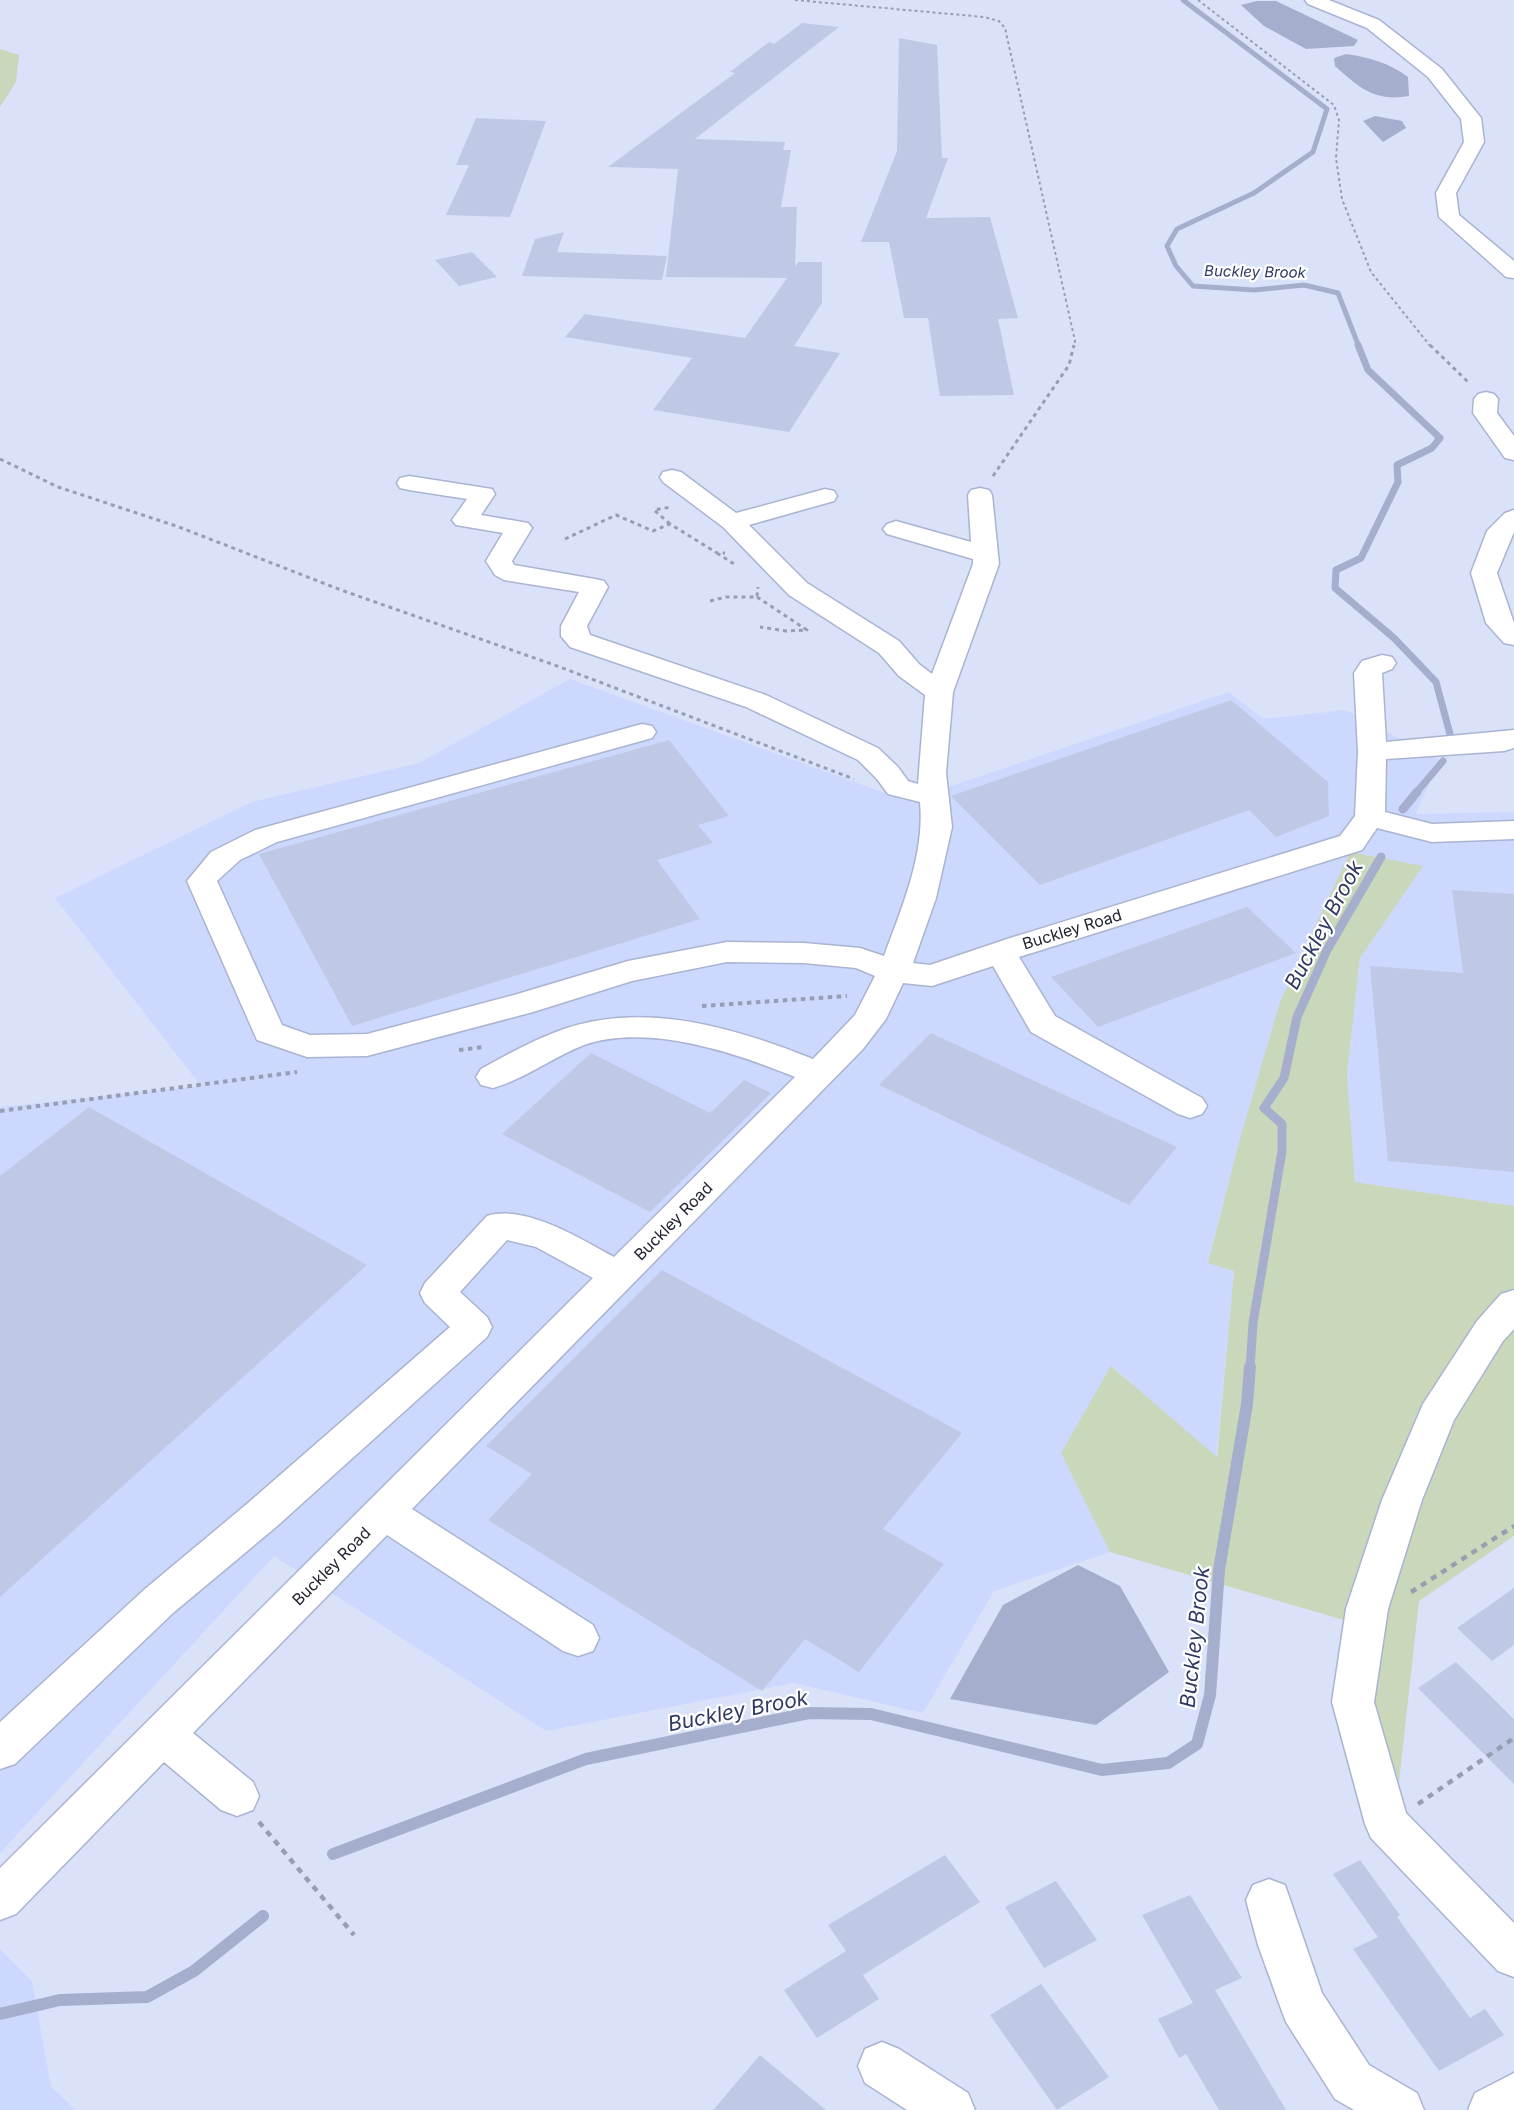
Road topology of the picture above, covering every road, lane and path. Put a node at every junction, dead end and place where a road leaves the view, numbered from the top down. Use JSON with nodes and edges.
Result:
{"nodes":[{"id":1,"x":795,"y":0,"type":"edge"},
{"id":2,"x":1198,"y":0,"type":"edge"},
{"id":3,"x":1314,"y":0,"type":"edge"},
{"id":4,"x":1514,"y":272,"type":"edge"},
{"id":5,"x":1486,"y":399,"type":"joint"},
{"id":6,"x":1514,"y":453,"type":"edge"},
{"id":7,"x":0,"y":459,"type":"edge"},
{"id":8,"x":672,"y":477,"type":"dead end"},
{"id":9,"x":409,"y":483,"type":"dead end"},
{"id":10,"x":980,"y":495,"type":"joint"},
{"id":11,"x":825,"y":496,"type":"dead end"},
{"id":12,"x":1514,"y":518,"type":"edge"},
{"id":13,"x":732,"y":522,"type":"junction"},
{"id":14,"x":896,"y":529,"type":"dead end"},
{"id":15,"x":565,"y":538,"type":"dead end"},
{"id":16,"x":757,"y":548,"type":"junction"},
{"id":17,"x":717,"y":553,"type":"junction"},
{"id":18,"x":985,"y":554,"type":"junction"},
{"id":19,"x":740,"y":568,"type":"dead end"},
{"id":20,"x":758,"y":583,"type":"dead end"},
{"id":21,"x":757,"y":597,"type":"junction"},
{"id":22,"x":710,"y":601,"type":"dead end"},
{"id":23,"x":760,"y":627,"type":"dead end"},
{"id":24,"x":1514,"y":637,"type":"edge"},
{"id":25,"x":1382,"y":663,"type":"dead end"},
{"id":26,"x":939,"y":692,"type":"junction"},
{"id":27,"x":642,"y":732,"type":"dead end"},
{"id":28,"x":1514,"y":739,"type":"edge"},
{"id":29,"x":1372,"y":752,"type":"junction"},
{"id":30,"x":898,"y":788,"type":"junction"},
{"id":31,"x":934,"y":796,"type":"junction"},
{"id":32,"x":1370,"y":817,"type":"junction"},
{"id":33,"x":1514,"y":830,"type":"edge"},
{"id":34,"x":1000,"y":952,"type":"junction"},
{"id":35,"x":894,"y":971,"type":"junction"},
{"id":36,"x":818,"y":1074,"type":"junction"},
{"id":37,"x":493,"y":1077,"type":"dead end"},
{"id":38,"x":1190,"y":1106,"type":"dead end"},
{"id":39,"x":619,"y":1276,"type":"junction"},
{"id":40,"x":1514,"y":1304,"type":"edge"},
{"id":41,"x":384,"y":1512,"type":"junction"},
{"id":42,"x":1514,"y":1526,"type":"edge"},
{"id":43,"x":1365,"y":1621,"type":"junction"},
{"id":44,"x":578,"y":1638,"type":"dead end"},
{"id":45,"x":163,"y":1735,"type":"junction"},
{"id":46,"x":1514,"y":1738,"type":"edge"},
{"id":47,"x":0,"y":1750,"type":"edge"},
{"id":48,"x":237,"y":1797,"type":"joint"},
{"id":49,"x":1387,"y":1824,"type":"junction"},
{"id":50,"x":0,"y":1899,"type":"edge"},
{"id":51,"x":1269,"y":1900,"type":"dead end"},
{"id":52,"x":354,"y":1935,"type":"dead end"},
{"id":53,"x":1514,"y":1955,"type":"edge"},
{"id":54,"x":882,"y":2066,"type":"dead end"},
{"id":55,"x":1514,"y":2097,"type":"edge"},
{"id":56,"x":951,"y":2110,"type":"edge"},
{"id":57,"x":1400,"y":2110,"type":"edge"},
{"id":58,"x":1492,"y":2110,"type":"edge"}],
"edges":[{"from":1,"to":10,"type":"path"},
{"from":2,"to":5,"type":"path"},
{"from":3,"to":4,"type":"street"},
{"from":5,"to":6,"type":"street"},
{"from":7,"to":30,"type":"path"},
{"from":8,"to":13,"type":"street"},
{"from":9,"to":30,"type":"street"},
{"from":10,"to":18,"type":"street"},
{"from":11,"to":13,"type":"street"},
{"from":12,"to":24,"type":"street"},
{"from":13,"to":16,"type":"street"},
{"from":14,"to":18,"type":"street"},
{"from":15,"to":17,"type":"path"},
{"from":16,"to":17,"type":"path"},
{"from":16,"to":26,"type":"street"},
{"from":17,"to":19,"type":"path"},
{"from":18,"to":26,"type":"street"},
{"from":20,"to":21,"type":"path"},
{"from":21,"to":22,"type":"path"},
{"from":21,"to":23,"type":"path"},
{"from":25,"to":29,"type":"street"},
{"from":26,"to":31,"type":"street"},
{"from":27,"to":35,"type":"street"},
{"from":28,"to":29,"type":"street"},
{"from":29,"to":32,"type":"street"},
{"from":30,"to":31,"type":"street"},
{"from":31,"to":35,"type":"street"},
{"from":32,"to":33,"type":"street"},
{"from":32,"to":34,"type":"street","name":"Buckley Road"},
{"from":34,"to":35,"type":"street","name":"Buckley Road"},
{"from":34,"to":38,"type":"street"},
{"from":35,"to":36,"type":"street","name":"Buckley Road"},
{"from":36,"to":37,"type":"street"},
{"from":36,"to":39,"type":"street","name":"Buckley Road"},
{"from":39,"to":41,"type":"street","name":"Buckley Road"},
{"from":39,"to":47,"type":"street"},
{"from":40,"to":43,"type":"street"},
{"from":41,"to":44,"type":"street"},
{"from":41,"to":45,"type":"street","name":"Buckley Road"},
{"from":42,"to":43,"type":"path"},
{"from":43,"to":49,"type":"street"},
{"from":45,"to":48,"type":"street"},
{"from":45,"to":50,"type":"street","name":"Buckley Road"},
{"from":46,"to":49,"type":"path"},
{"from":48,"to":52,"type":"path"},
{"from":49,"to":53,"type":"street"},
{"from":51,"to":57,"type":"street"},
{"from":54,"to":56,"type":"street"},
{"from":55,"to":58,"type":"street"}]}
